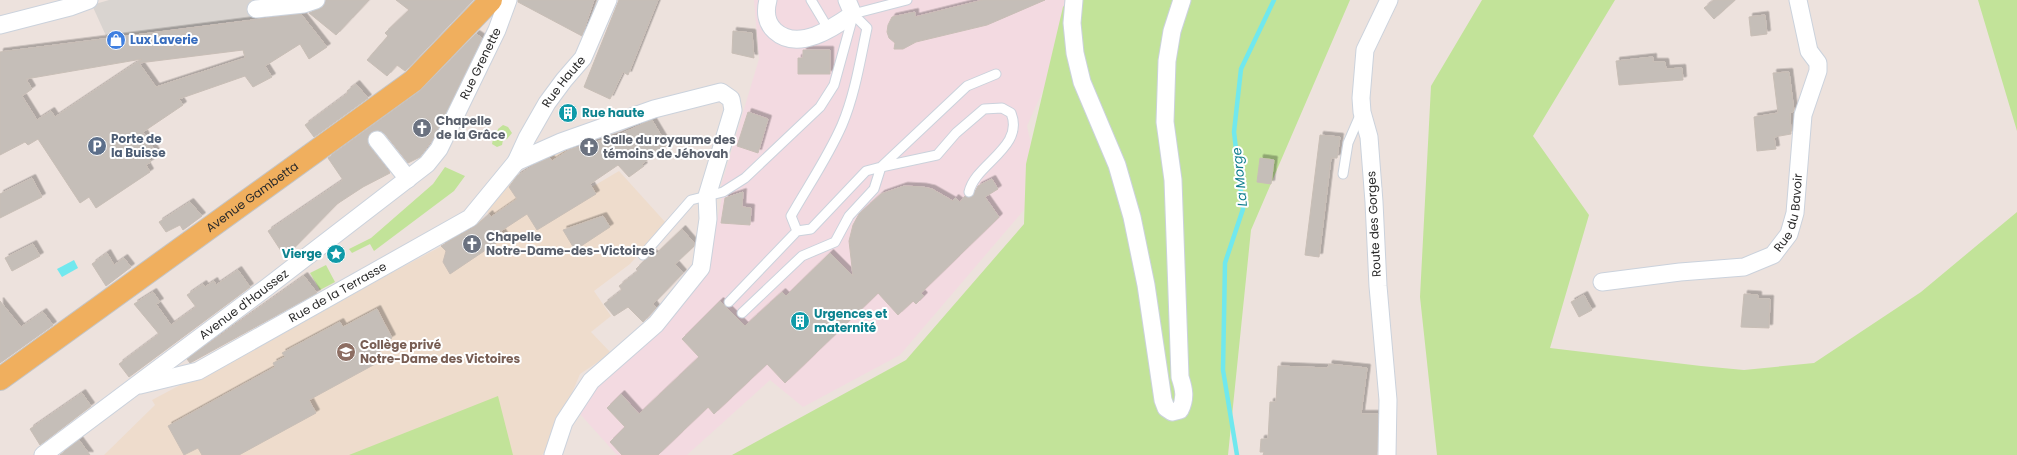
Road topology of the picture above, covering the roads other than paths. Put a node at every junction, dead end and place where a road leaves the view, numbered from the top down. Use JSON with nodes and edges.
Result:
{"nodes":[{"id":1,"x":89,"y":0,"type":"edge"},
{"id":2,"x":491,"y":0,"type":"edge"},
{"id":3,"x":508,"y":0,"type":"edge"},
{"id":4,"x":608,"y":0,"type":"edge"},
{"id":5,"x":768,"y":0,"type":"edge"},
{"id":6,"x":811,"y":0,"type":"edge"},
{"id":7,"x":907,"y":0,"type":"edge"},
{"id":8,"x":1074,"y":0,"type":"edge"},
{"id":9,"x":1182,"y":0,"type":"edge"},
{"id":10,"x":1389,"y":0,"type":"edge"},
{"id":11,"x":1798,"y":0,"type":"edge"},
{"id":12,"x":308,"y":1,"type":"edge"},
{"id":13,"x":47,"y":6,"type":"edge"},
{"id":14,"x":850,"y":7,"type":"edge"},
{"id":15,"x":256,"y":9,"type":"dead end"},
{"id":16,"x":0,"y":25,"type":"edge"},
{"id":17,"x":829,"y":30,"type":"junction"},
{"id":18,"x":996,"y":74,"type":"dead end"},
{"id":19,"x":1362,"y":112,"type":"junction"},
{"id":20,"x":377,"y":140,"type":"dead end"},
{"id":21,"x":439,"y":149,"type":"joint"},
{"id":22,"x":516,"y":162,"type":"junction"},
{"id":23,"x":881,"y":167,"type":"junction"},
{"id":24,"x":1343,"y":174,"type":"dead end"},
{"id":25,"x":408,"y":179,"type":"junction"},
{"id":26,"x":969,"y":192,"type":"dead end"},
{"id":27,"x":707,"y":196,"type":"junction"},
{"id":28,"x":797,"y":231,"type":"junction"},
{"id":29,"x":643,"y":255,"type":"dead end"},
{"id":30,"x":1602,"y":282,"type":"dead end"},
{"id":31,"x":729,"y":302,"type":"dead end"},
{"id":32,"x":742,"y":313,"type":"dead end"},
{"id":33,"x":0,"y":378,"type":"edge"},
{"id":34,"x":136,"y":386,"type":"junction"},
{"id":35,"x":42,"y":455,"type":"edge"},
{"id":36,"x":553,"y":455,"type":"edge"},
{"id":37,"x":1387,"y":455,"type":"edge"}],
"edges":[{"from":1,"to":13,"type":"street"},
{"from":2,"to":33,"type":"main road","name":"Avenue Gambetta"},
{"from":3,"to":21,"type":"street","name":"Rue Grenette"},
{"from":4,"to":22,"type":"street","name":"Rue Haute"},
{"from":5,"to":17,"type":"street"},
{"from":6,"to":17,"type":"lane"},
{"from":7,"to":14,"type":"lane"},
{"from":8,"to":9,"type":"street"},
{"from":10,"to":19,"type":"street","name":"Route des Gorges"},
{"from":11,"to":30,"type":"street","name":"Rue du Bavoir"},
{"from":12,"to":15,"type":"street"},
{"from":13,"to":16,"type":"street"},
{"from":14,"to":17,"type":"street"},
{"from":14,"to":27,"type":"lane"},
{"from":14,"to":28,"type":"lane"},
{"from":18,"to":23,"type":"lane"},
{"from":19,"to":24,"type":"lane"},
{"from":19,"to":37,"type":"street","name":"Route des Gorges"},
{"from":20,"to":25,"type":"street"},
{"from":21,"to":25,"type":"street","name":"Avenue d'Haussez"},
{"from":22,"to":27,"type":"street"},
{"from":22,"to":34,"type":"street","name":"Rue de la Terrasse"},
{"from":23,"to":26,"type":"lane"},
{"from":23,"to":28,"type":"lane"},
{"from":23,"to":32,"type":"lane"},
{"from":25,"to":34,"type":"street","name":"Avenue d'Haussez"},
{"from":27,"to":29,"type":"lane"},
{"from":27,"to":36,"type":"street"},
{"from":28,"to":31,"type":"lane"},
{"from":34,"to":35,"type":"street","name":"Avenue d'Haussez"}]}
